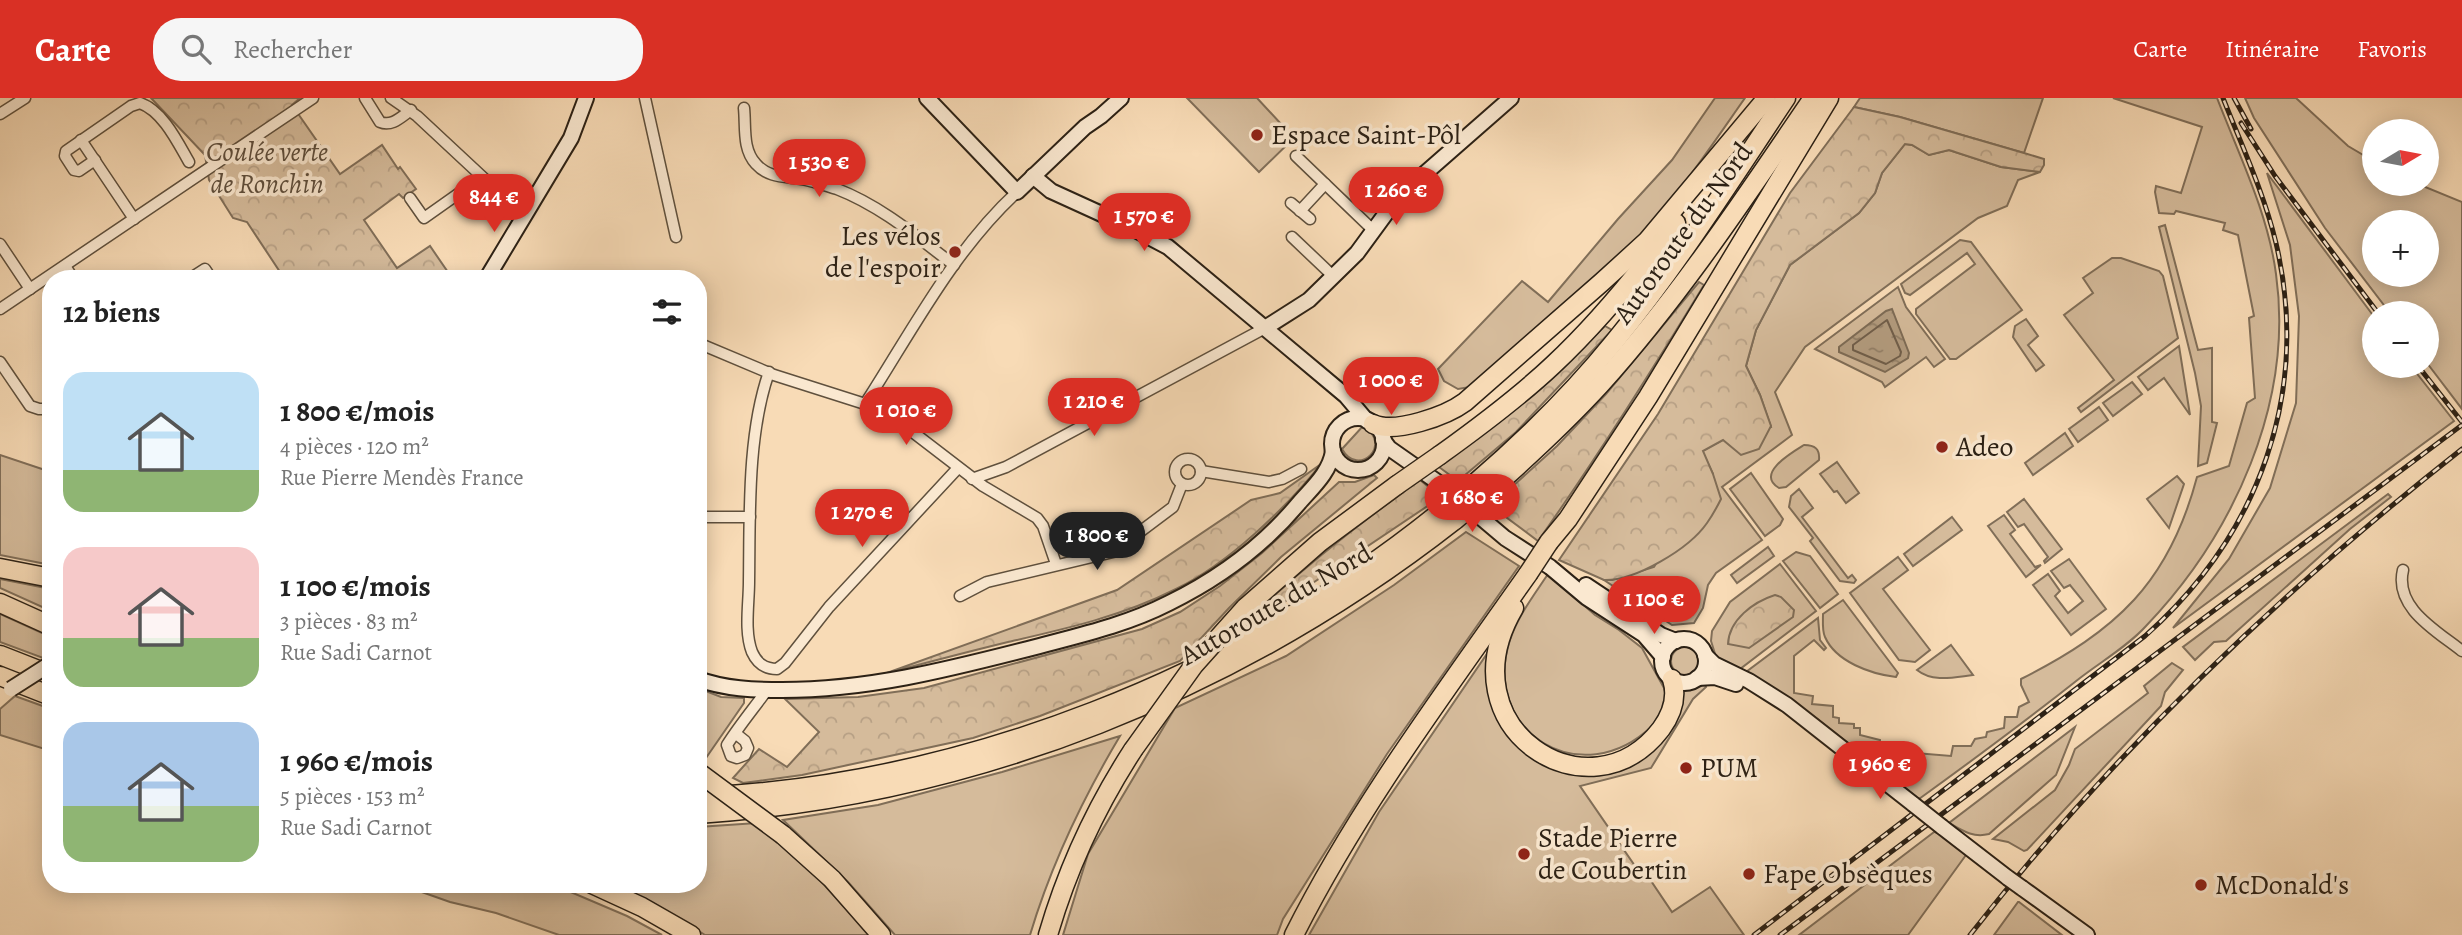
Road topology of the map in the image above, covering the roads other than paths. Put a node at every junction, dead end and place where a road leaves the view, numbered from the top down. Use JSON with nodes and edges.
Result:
{"nodes":[{"id":1,"x":25,"y":98,"type":"edge"},
{"id":2,"x":313,"y":98,"type":"edge"},
{"id":3,"x":365,"y":98,"type":"edge"},
{"id":4,"x":391,"y":98,"type":"edge"},
{"id":5,"x":416,"y":98,"type":"edge"},
{"id":6,"x":586,"y":98,"type":"edge"},
{"id":7,"x":645,"y":98,"type":"edge"},
{"id":8,"x":927,"y":98,"type":"edge"},
{"id":9,"x":1121,"y":98,"type":"edge"},
{"id":10,"x":1511,"y":98,"type":"edge"},
{"id":11,"x":1786,"y":98,"type":"edge"},
{"id":12,"x":1813,"y":98,"type":"edge"},
{"id":13,"x":1829,"y":98,"type":"edge"},
{"id":14,"x":1767,"y":99,"type":"edge"},
{"id":15,"x":408,"y":108,"type":"junction"},
{"id":16,"x":744,"y":108,"type":"dead end"},
{"id":17,"x":0,"y":114,"type":"edge"},
{"id":18,"x":81,"y":140,"type":"junction"},
{"id":19,"x":1296,"y":156,"type":"dead end"},
{"id":20,"x":95,"y":160,"type":"junction"},
{"id":21,"x":188,"y":162,"type":"dead end"},
{"id":22,"x":1033,"y":176,"type":"junction"},
{"id":23,"x":482,"y":177,"type":"junction"},
{"id":24,"x":1325,"y":184,"type":"junction"},
{"id":25,"x":1017,"y":192,"type":"junction"},
{"id":26,"x":410,"y":198,"type":"dead end"},
{"id":27,"x":1291,"y":203,"type":"dead end"},
{"id":28,"x":530,"y":207,"type":"junction"},
{"id":29,"x":1300,"y":211,"type":"junction"},
{"id":30,"x":134,"y":219,"type":"junction"},
{"id":31,"x":1310,"y":219,"type":"dead end"},
{"id":32,"x":1373,"y":230,"type":"junction"},
{"id":33,"x":676,"y":237,"type":"dead end"},
{"id":34,"x":1292,"y":237,"type":"dead end"},
{"id":35,"x":0,"y":244,"type":"edge"},
{"id":36,"x":954,"y":265,"type":"junction"},
{"id":37,"x":65,"y":266,"type":"junction"},
{"id":38,"x":59,"y":270,"type":"edge"},
{"id":39,"x":68,"y":270,"type":"edge"},
{"id":40,"x":492,"y":270,"type":"edge"},
{"id":41,"x":1333,"y":276,"type":"junction"},
{"id":42,"x":42,"y":281,"type":"edge"},
{"id":43,"x":30,"y":289,"type":"junction"},
{"id":44,"x":0,"y":309,"type":"edge"},
{"id":45,"x":1265,"y":328,"type":"junction"},
{"id":46,"x":707,"y":347,"type":"edge"},
{"id":47,"x":0,"y":362,"type":"edge"},
{"id":48,"x":769,"y":372,"type":"junction"},
{"id":49,"x":1335,"y":389,"type":"junction"},
{"id":50,"x":865,"y":404,"type":"junction"},
{"id":51,"x":42,"y":409,"type":"edge"},
{"id":52,"x":1370,"y":422,"type":"junction"},
{"id":53,"x":1342,"y":424,"type":"junction"},
{"id":54,"x":1383,"y":440,"type":"junction"},
{"id":55,"x":1333,"y":451,"type":"junction"},
{"id":56,"x":1374,"y":464,"type":"junction"},
{"id":57,"x":1416,"y":467,"type":"junction"},
{"id":58,"x":958,"y":468,"type":"junction"},
{"id":59,"x":1301,"y":469,"type":"dead end"},
{"id":60,"x":1351,"y":469,"type":"junction"},
{"id":61,"x":1201,"y":471,"type":"junction"},
{"id":62,"x":972,"y":478,"type":"junction"},
{"id":63,"x":1182,"y":484,"type":"junction"},
{"id":64,"x":1479,"y":490,"type":"junction"},
{"id":65,"x":1293,"y":510,"type":"junction"},
{"id":66,"x":1449,"y":514,"type":"junction"},
{"id":67,"x":707,"y":517,"type":"edge"},
{"id":68,"x":750,"y":517,"type":"junction"},
{"id":69,"x":1056,"y":564,"type":"junction"},
{"id":70,"x":1550,"y":567,"type":"junction"},
{"id":71,"x":0,"y":568,"type":"edge"},
{"id":72,"x":2403,"y":569,"type":"dead end"},
{"id":73,"x":42,"y":576,"type":"edge"},
{"id":74,"x":1531,"y":576,"type":"junction"},
{"id":75,"x":960,"y":596,"type":"dead end"},
{"id":76,"x":0,"y":603,"type":"edge"},
{"id":77,"x":42,"y":622,"type":"edge"},
{"id":78,"x":1676,"y":641,"type":"junction"},
{"id":79,"x":2462,"y":651,"type":"edge"},
{"id":80,"x":0,"y":654,"type":"edge"},
{"id":81,"x":1705,"y":655,"type":"junction"},
{"id":82,"x":1662,"y":657,"type":"junction"},
{"id":83,"x":42,"y":666,"type":"edge"},
{"id":84,"x":42,"y":671,"type":"edge"},
{"id":85,"x":1697,"y":678,"type":"junction"},
{"id":86,"x":1672,"y":679,"type":"junction"},
{"id":87,"x":707,"y":681,"type":"edge"},
{"id":88,"x":4,"y":687,"type":"edge"},
{"id":89,"x":767,"y":690,"type":"junction"},
{"id":90,"x":42,"y":694,"type":"edge"},
{"id":91,"x":735,"y":733,"type":"dead end"},
{"id":92,"x":1869,"y":770,"type":"junction"},
{"id":93,"x":707,"y":779,"type":"edge"},
{"id":94,"x":707,"y":797,"type":"edge"},
{"id":95,"x":707,"y":813,"type":"edge"},
{"id":96,"x":612,"y":893,"type":"edge"},
{"id":97,"x":2071,"y":923,"type":"junction"},
{"id":98,"x":691,"y":935,"type":"edge"},
{"id":99,"x":881,"y":935,"type":"edge"},
{"id":100,"x":1048,"y":935,"type":"edge"},
{"id":101,"x":1294,"y":935,"type":"edge"},
{"id":102,"x":2087,"y":935,"type":"edge"},
{"id":103,"x":2101,"y":935,"type":"edge"}],
"edges":[{"from":1,"to":17,"type":"street"},
{"from":2,"to":30,"type":"street"},
{"from":3,"to":15,"type":"street"},
{"from":4,"to":15,"type":"street"},
{"from":5,"to":15,"type":"street"},
{"from":6,"to":28,"type":"street"},
{"from":7,"to":33,"type":"street"},
{"from":8,"to":25,"type":"street"},
{"from":9,"to":22,"type":"street"},
{"from":10,"to":32,"type":"street"},
{"from":11,"to":64,"type":"highway","name":"Autoroute du Nord"},
{"from":12,"to":64,"type":"highway","name":"Autoroute du Nord"},
{"from":13,"to":74,"type":"highway","bridge":true},
{"from":14,"to":52,"type":"highway"},
{"from":14,"to":100,"type":"highway","bridge":true},
{"from":15,"to":23,"type":"street"},
{"from":16,"to":36,"type":"street"},
{"from":18,"to":20,"type":"street"},
{"from":18,"to":20,"type":"street"},
{"from":18,"to":21,"type":"street"},
{"from":19,"to":24,"type":"street"},
{"from":20,"to":30,"type":"street"},
{"from":22,"to":25,"type":"street"},
{"from":22,"to":45,"type":"street"},
{"from":23,"to":26,"type":"street"},
{"from":23,"to":28,"type":"street"},
{"from":24,"to":29,"type":"street"},
{"from":24,"to":32,"type":"street"},
{"from":25,"to":36,"type":"street"},
{"from":27,"to":29,"type":"street"},
{"from":28,"to":40,"type":"street"},
{"from":29,"to":31,"type":"street"},
{"from":30,"to":37,"type":"street"},
{"from":32,"to":41,"type":"street"},
{"from":34,"to":41,"type":"street"},
{"from":35,"to":43,"type":"street"},
{"from":36,"to":50,"type":"street"},
{"from":37,"to":38,"type":"street"},
{"from":37,"to":39,"type":"street"},
{"from":41,"to":45,"type":"street"},
{"from":42,"to":43,"type":"street"},
{"from":43,"to":44,"type":"street"},
{"from":45,"to":49,"type":"street"},
{"from":45,"to":62,"type":"street"},
{"from":46,"to":48,"type":"street"},
{"from":47,"to":51,"type":"street"},
{"from":48,"to":50,"type":"street"},
{"from":48,"to":68,"type":"street"},
{"from":49,"to":52,"type":"street"},
{"from":49,"to":53,"type":"street"},
{"from":50,"to":58,"type":"street"},
{"from":52,"to":53,"type":"street"},
{"from":52,"to":54,"type":"street"},
{"from":53,"to":55,"type":"street"},
{"from":54,"to":56,"type":"street"},
{"from":54,"to":57,"type":"street"},
{"from":55,"to":60,"type":"street"},
{"from":55,"to":65,"type":"street"},
{"from":56,"to":57,"type":"street"},
{"from":56,"to":60,"type":"street"},
{"from":57,"to":70,"type":"street"},
{"from":58,"to":62,"type":"street"},
{"from":58,"to":68,"type":"street"},
{"from":59,"to":61,"type":"street"},
{"from":60,"to":65,"type":"street"},
{"from":61,"to":63,"type":"street"},
{"from":61,"to":63,"type":"street"},
{"from":62,"to":69,"type":"street"},
{"from":63,"to":69,"type":"street"},
{"from":64,"to":66,"type":"highway","name":"Autoroute du Nord","bridge":true},
{"from":65,"to":89,"type":"street"},
{"from":66,"to":94,"type":"highway","name":"Autoroute du Nord"},
{"from":66,"to":95,"type":"highway","name":"Autoroute du Nord"},
{"from":67,"to":68,"type":"street"},
{"from":69,"to":75,"type":"street"},
{"from":70,"to":78,"type":"street"},
{"from":70,"to":82,"type":"street"},
{"from":71,"to":73,"type":"highway"},
{"from":72,"to":79,"type":"street"},
{"from":74,"to":86,"type":"highway"},
{"from":74,"to":101,"type":"highway"},
{"from":76,"to":77,"type":"highway"},
{"from":78,"to":81,"type":"street"},
{"from":78,"to":82,"type":"street"},
{"from":80,"to":83,"type":"highway"},
{"from":81,"to":85,"type":"street"},
{"from":81,"to":92,"type":"street"},
{"from":82,"to":86,"type":"street"},
{"from":84,"to":88,"type":"street","bridge":true},
{"from":85,"to":86,"type":"street"},
{"from":85,"to":92,"type":"street"},
{"from":87,"to":89,"type":"street"},
{"from":88,"to":90,"type":"highway"},
{"from":89,"to":91,"type":"street"},
{"from":92,"to":97,"type":"street","bridge":true},
{"from":93,"to":99,"type":"highway","bridge":true},
{"from":96,"to":98,"type":"highway"},
{"from":97,"to":102,"type":"street"},
{"from":97,"to":103,"type":"street"}]}
